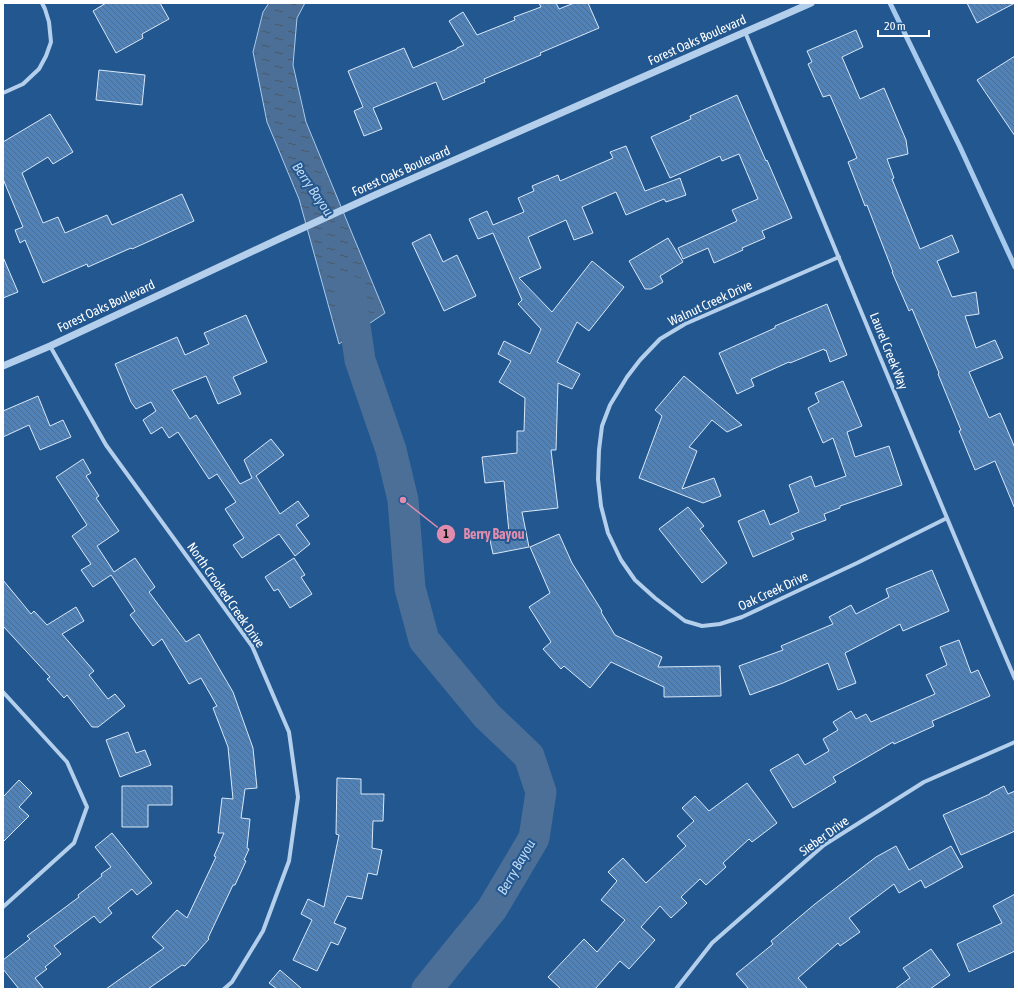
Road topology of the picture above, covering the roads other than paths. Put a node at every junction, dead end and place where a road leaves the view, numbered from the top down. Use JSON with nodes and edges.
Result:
{"nodes":[{"id":1,"x":42,"y":3,"type":"edge"},
{"id":2,"x":811,"y":3,"type":"edge"},
{"id":3,"x":745,"y":31,"type":"junction"},
{"id":4,"x":3,"y":93,"type":"edge"},
{"id":5,"x":839,"y":257,"type":"junction"},
{"id":6,"x":50,"y":346,"type":"junction"},
{"id":7,"x":3,"y":366,"type":"edge"},
{"id":8,"x":947,"y":518,"type":"junction"},
{"id":9,"x":621,"y":560,"type":"joint"},
{"id":10,"x":1015,"y":678,"type":"edge"},
{"id":11,"x":3,"y":692,"type":"edge"},
{"id":12,"x":1015,"y":742,"type":"edge"},
{"id":13,"x":3,"y":907,"type":"edge"},
{"id":14,"x":224,"y":989,"type":"edge"},
{"id":15,"x":676,"y":989,"type":"edge"}],
"edges":[{"from":1,"to":4,"type":"street"},
{"from":2,"to":3,"type":"street","name":"Forest Oaks Boulevard"},
{"from":3,"to":5,"type":"street","name":"Laurel Creek Way"},
{"from":3,"to":6,"type":"street","name":"Forest Oaks Boulevard"},
{"from":5,"to":8,"type":"street","name":"Laurel Creek Way"},
{"from":5,"to":9,"type":"street","name":"Walnut Creek Drive"},
{"from":6,"to":7,"type":"street","name":"Forest Oaks Boulevard"},
{"from":6,"to":14,"type":"street","name":"North Crooked Creek Drive"},
{"from":8,"to":9,"type":"street","name":"Oak Creek Drive"},
{"from":8,"to":10,"type":"street","name":"Laurel Creek Way"},
{"from":11,"to":13,"type":"street"},
{"from":12,"to":15,"type":"street","name":"Sieber Drive"}]}
